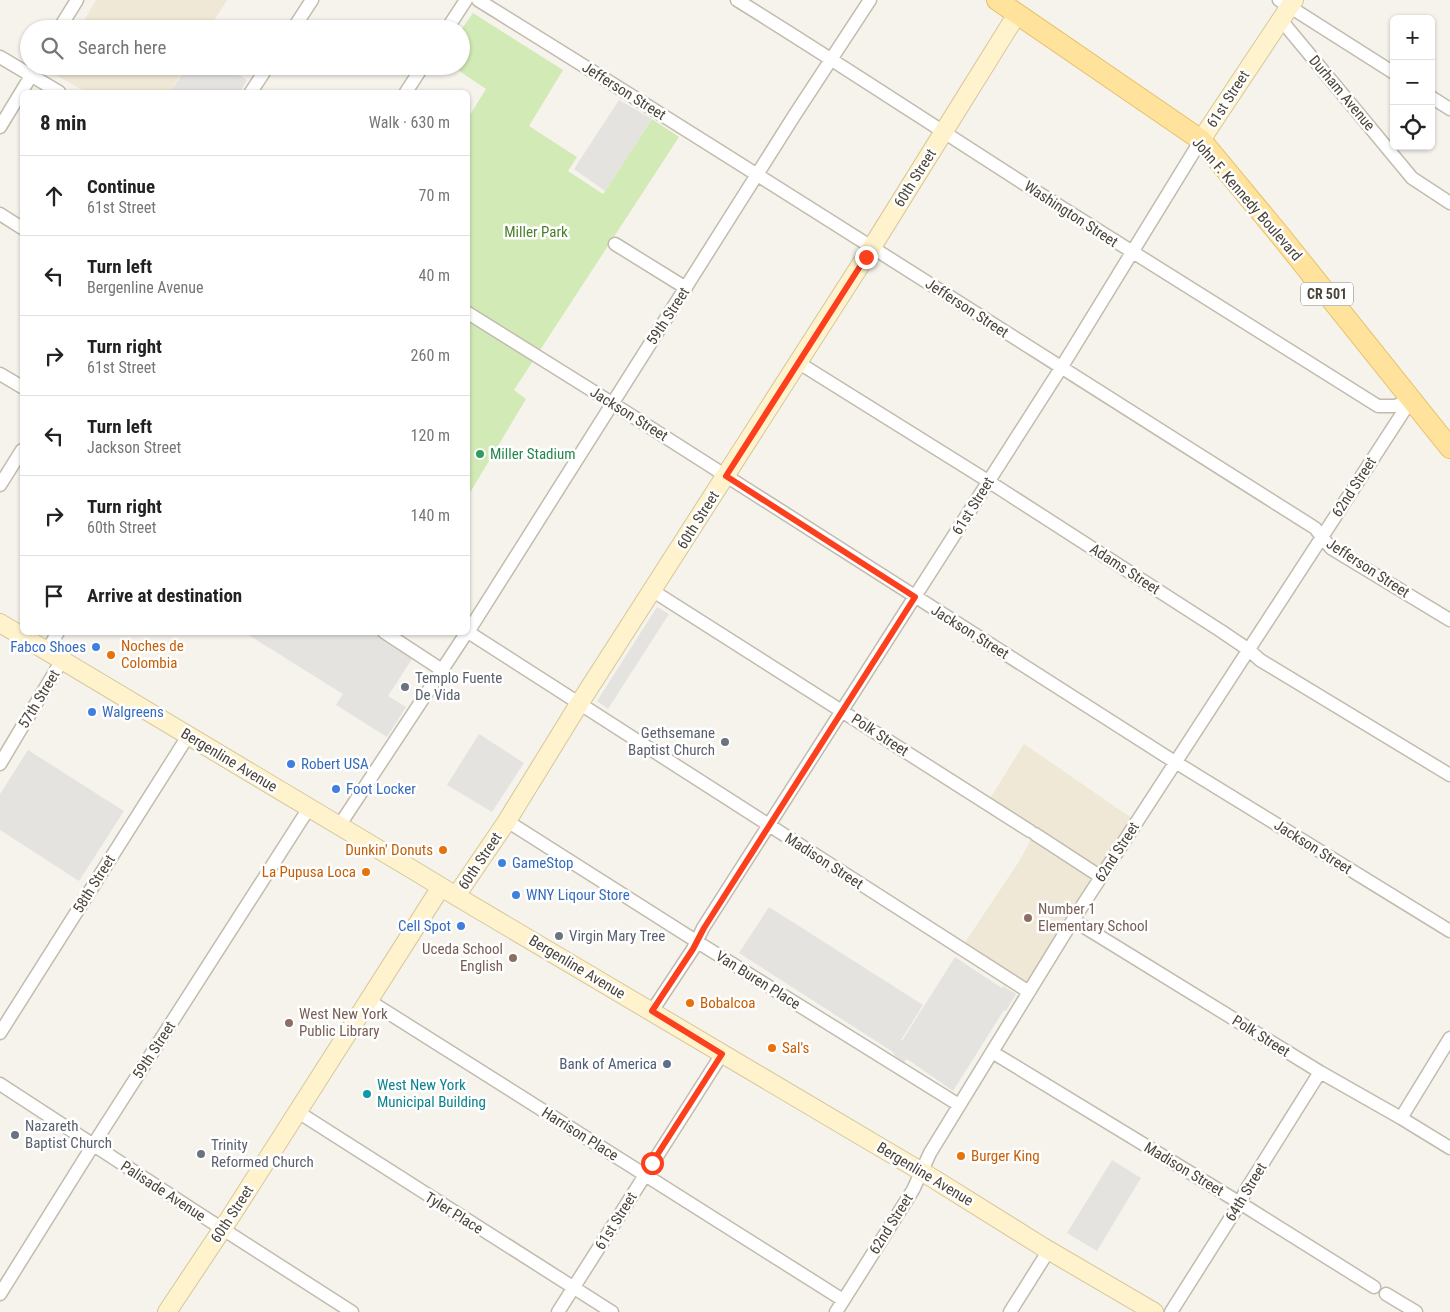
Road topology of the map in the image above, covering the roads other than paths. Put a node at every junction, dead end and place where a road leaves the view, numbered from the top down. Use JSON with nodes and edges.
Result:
{"nodes":[{"id":1,"x":77,"y":0,"type":"edge"},
{"id":2,"x":312,"y":0,"type":"edge"},
{"id":3,"x":466,"y":0,"type":"edge"},
{"id":4,"x":478,"y":0,"type":"edge"},
{"id":5,"x":737,"y":0,"type":"edge"},
{"id":6,"x":870,"y":0,"type":"edge"},
{"id":7,"x":997,"y":0,"type":"edge"},
{"id":8,"x":1286,"y":7,"type":"edge"},
{"id":9,"x":1017,"y":14,"type":"junction"},
{"id":10,"x":65,"y":20,"type":"edge"},
{"id":11,"x":299,"y":20,"type":"edge"},
{"id":12,"x":454,"y":20,"type":"edge"},
{"id":13,"x":0,"y":57,"type":"edge"},
{"id":14,"x":831,"y":58,"type":"junction"},
{"id":15,"x":20,"y":65,"type":"edge"},
{"id":16,"x":1390,"y":71,"type":"edge"},
{"id":17,"x":32,"y":75,"type":"edge"},
{"id":18,"x":39,"y":75,"type":"edge"},
{"id":19,"x":262,"y":75,"type":"edge"},
{"id":20,"x":417,"y":75,"type":"edge"},
{"id":21,"x":22,"y":90,"type":"edge"},
{"id":22,"x":57,"y":90,"type":"edge"},
{"id":23,"x":252,"y":90,"type":"edge"},
{"id":24,"x":407,"y":90,"type":"edge"},
{"id":25,"x":20,"y":94,"type":"edge"},
{"id":26,"x":1435,"y":100,"type":"edge"},
{"id":27,"x":1450,"y":109,"type":"edge"},
{"id":28,"x":0,"y":127,"type":"edge"},
{"id":29,"x":944,"y":132,"type":"junction"},
{"id":30,"x":1201,"y":140,"type":"junction"},
{"id":31,"x":757,"y":175,"type":"junction"},
{"id":32,"x":1450,"y":203,"type":"edge"},
{"id":33,"x":0,"y":214,"type":"edge"},
{"id":34,"x":20,"y":227,"type":"edge"},
{"id":35,"x":615,"y":244,"type":"dead end"},
{"id":36,"x":872,"y":247,"type":"junction"},
{"id":37,"x":1131,"y":252,"type":"junction"},
{"id":38,"x":686,"y":288,"type":"junction"},
{"id":39,"x":470,"y":314,"type":"edge"},
{"id":40,"x":799,"y":362,"type":"junction"},
{"id":41,"x":1061,"y":368,"type":"junction"},
{"id":42,"x":0,"y":374,"type":"edge"},
{"id":43,"x":20,"y":386,"type":"edge"},
{"id":44,"x":1411,"y":400,"type":"junction"},
{"id":45,"x":612,"y":403,"type":"junction"},
{"id":46,"x":1450,"y":448,"type":"edge"},
{"id":47,"x":20,"y":453,"type":"edge"},
{"id":48,"x":726,"y":476,"type":"junction"},
{"id":49,"x":988,"y":481,"type":"junction"},
{"id":50,"x":0,"y":485,"type":"edge"},
{"id":51,"x":1322,"y":537,"type":"junction"},
{"id":52,"x":652,"y":591,"type":"junction"},
{"id":53,"x":915,"y":597,"type":"junction"},
{"id":54,"x":1450,"y":620,"type":"edge"},
{"id":55,"x":0,"y":623,"type":"edge"},
{"id":56,"x":470,"y":627,"type":"edge"},
{"id":57,"x":470,"y":634,"type":"edge"},
{"id":58,"x":20,"y":635,"type":"edge"},
{"id":59,"x":20,"y":635,"type":"edge"},
{"id":60,"x":56,"y":635,"type":"edge"},
{"id":61,"x":389,"y":635,"type":"edge"},
{"id":62,"x":465,"y":635,"type":"edge"},
{"id":63,"x":1249,"y":650,"type":"junction"},
{"id":64,"x":47,"y":651,"type":"junction"},
{"id":65,"x":62,"y":660,"type":"junction"},
{"id":66,"x":442,"y":670,"type":"junction"},
{"id":67,"x":579,"y":704,"type":"junction"},
{"id":68,"x":841,"y":710,"type":"junction"},
{"id":69,"x":188,"y":736,"type":"junction"},
{"id":70,"x":1176,"y":762,"type":"junction"},
{"id":71,"x":0,"y":764,"type":"edge"},
{"id":72,"x":1450,"y":776,"type":"edge"},
{"id":73,"x":309,"y":808,"type":"junction"},
{"id":74,"x":507,"y":821,"type":"junction"},
{"id":75,"x":339,"y":826,"type":"junction"},
{"id":76,"x":769,"y":826,"type":"junction"},
{"id":77,"x":1101,"y":877,"type":"junction"},
{"id":78,"x":448,"y":891,"type":"junction"},
{"id":79,"x":1074,"y":920,"type":"junction"},
{"id":80,"x":1450,"y":931,"type":"edge"},
{"id":81,"x":697,"y":941,"type":"junction"},
{"id":82,"x":1029,"y":992,"type":"junction"},
{"id":83,"x":368,"y":1000,"type":"junction"},
{"id":84,"x":652,"y":1011,"type":"junction"},
{"id":85,"x":0,"y":1033,"type":"edge"},
{"id":86,"x":1450,"y":1038,"type":"edge"},
{"id":87,"x":992,"y":1052,"type":"junction"},
{"id":88,"x":722,"y":1054,"type":"junction"},
{"id":89,"x":1320,"y":1072,"type":"junction"},
{"id":90,"x":0,"y":1084,"type":"edge"},
{"id":91,"x":959,"y":1105,"type":"junction"},
{"id":92,"x":298,"y":1112,"type":"junction"},
{"id":93,"x":1401,"y":1118,"type":"junction"},
{"id":94,"x":93,"y":1145,"type":"junction"},
{"id":95,"x":1450,"y":1148,"type":"edge"},
{"id":96,"x":921,"y":1172,"type":"junction"},
{"id":97,"x":645,"y":1175,"type":"junction"},
{"id":98,"x":1240,"y":1203,"type":"junction"},
{"id":99,"x":222,"y":1229,"type":"junction"},
{"id":100,"x":1049,"y":1250,"type":"junction"},
{"id":101,"x":1374,"y":1287,"type":"dead end"},
{"id":102,"x":573,"y":1288,"type":"junction"},
{"id":103,"x":0,"y":1294,"type":"edge"},
{"id":104,"x":1386,"y":1294,"type":"dead end"},
{"id":105,"x":843,"y":1300,"type":"junction"},
{"id":106,"x":167,"y":1312,"type":"edge"},
{"id":107,"x":352,"y":1312,"type":"edge"},
{"id":108,"x":558,"y":1312,"type":"edge"},
{"id":109,"x":612,"y":1312,"type":"edge"},
{"id":110,"x":836,"y":1312,"type":"edge"},
{"id":111,"x":1010,"y":1312,"type":"edge"},
{"id":112,"x":1154,"y":1312,"type":"edge"},
{"id":113,"x":1171,"y":1312,"type":"edge"},
{"id":114,"x":1416,"y":1312,"type":"edge"}],
"edges":[{"from":1,"to":10,"type":"street"},
{"from":2,"to":11,"type":"street"},
{"from":3,"to":12,"type":"street"},
{"from":4,"to":31,"type":"street","name":"Jefferson Street"},
{"from":5,"to":14,"type":"street","name":"Washington Street"},
{"from":6,"to":14,"type":"street","name":"59th Street"},
{"from":7,"to":9,"type":"main road","name":"John F. Kennedy Boulevard","number":"CR 501"},
{"from":8,"to":16,"type":"street"},
{"from":8,"to":30,"type":"street","name":"61st Street"},
{"from":8,"to":32,"type":"street","name":"Durham Avenue"},
{"from":9,"to":29,"type":"street","name":"60th Street"},
{"from":9,"to":30,"type":"main road","name":"John F. Kennedy Boulevard","number":"CR 501"},
{"from":13,"to":15,"type":"street"},
{"from":14,"to":29,"type":"street","name":"Washington Street"},
{"from":14,"to":31,"type":"street","name":"59th Street"},
{"from":17,"to":21,"type":"street"},
{"from":18,"to":22,"type":"street"},
{"from":19,"to":23,"type":"street"},
{"from":20,"to":24,"type":"street"},
{"from":25,"to":28,"type":"street"},
{"from":26,"to":27,"type":"street"},
{"from":29,"to":36,"type":"street","name":"60th Street"},
{"from":29,"to":37,"type":"street","name":"Washington Street"},
{"from":30,"to":37,"type":"street","name":"61st Street"},
{"from":30,"to":44,"type":"main road","name":"John F. Kennedy Boulevard","number":"CR 501"},
{"from":31,"to":36,"type":"street","name":"Jefferson Street"},
{"from":31,"to":38,"type":"street","name":"59th Street"},
{"from":33,"to":34,"type":"street"},
{"from":35,"to":38,"type":"street"},
{"from":36,"to":40,"type":"street","name":"60th Street"},
{"from":36,"to":41,"type":"street","name":"Jefferson Street"},
{"from":37,"to":41,"type":"street","name":"61st Street"},
{"from":37,"to":44,"type":"street","name":"Washington Street"},
{"from":38,"to":45,"type":"street","name":"59th Street"},
{"from":39,"to":45,"type":"street","name":"Jackson Street"},
{"from":40,"to":48,"type":"street","name":"60th Street"},
{"from":40,"to":49,"type":"street","name":"Adams Street"},
{"from":41,"to":49,"type":"street","name":"61st Street"},
{"from":41,"to":51,"type":"street","name":"Jefferson Street"},
{"from":42,"to":43,"type":"street"},
{"from":44,"to":46,"type":"main road","name":"John F. Kennedy Boulevard","number":"CR 501"},
{"from":44,"to":51,"type":"street","name":"62nd Street"},
{"from":45,"to":48,"type":"street","name":"Jackson Street"},
{"from":45,"to":56,"type":"street","name":"59th Street"},
{"from":47,"to":50,"type":"street"},
{"from":48,"to":52,"type":"street","name":"60th Street"},
{"from":48,"to":53,"type":"street","name":"Jackson Street"},
{"from":49,"to":53,"type":"street","name":"61st Street"},
{"from":49,"to":63,"type":"street","name":"Adams Street"},
{"from":51,"to":54,"type":"street","name":"Jefferson Street"},
{"from":51,"to":63,"type":"street","name":"62nd Street"},
{"from":52,"to":67,"type":"street","name":"60th Street"},
{"from":52,"to":68,"type":"street","name":"Polk Street"},
{"from":53,"to":68,"type":"street","name":"61st Street"},
{"from":53,"to":70,"type":"street","name":"Jackson Street"},
{"from":55,"to":59,"type":"street","name":"Bergenline Avenue"},
{"from":57,"to":67,"type":"street","name":"Madison Street"},
{"from":58,"to":64,"type":"street","name":"Bergenline Avenue"},
{"from":60,"to":64,"type":"street","name":"57th Street"},
{"from":61,"to":66,"type":"street"},
{"from":62,"to":66,"type":"street","name":"59th Street"},
{"from":63,"to":70,"type":"street","name":"62nd Street"},
{"from":63,"to":72,"type":"street","name":"Adams Street"},
{"from":64,"to":65,"type":"street","name":"Bergenline Avenue"},
{"from":65,"to":69,"type":"street","name":"Bergenline Avenue"},
{"from":65,"to":71,"type":"street","name":"57th Street"},
{"from":66,"to":75,"type":"street","name":"59th Street"},
{"from":67,"to":74,"type":"street","name":"60th Street"},
{"from":67,"to":76,"type":"street","name":"Madison Street"},
{"from":68,"to":76,"type":"street","name":"61st Street"},
{"from":68,"to":77,"type":"street","name":"Polk Street"},
{"from":69,"to":73,"type":"street","name":"Bergenline Avenue"},
{"from":69,"to":85,"type":"street","name":"58th Street"},
{"from":70,"to":77,"type":"street","name":"62nd Street"},
{"from":70,"to":80,"type":"street","name":"Jackson Street"},
{"from":73,"to":75,"type":"street","name":"Bergenline Avenue"},
{"from":73,"to":94,"type":"street","name":"59th Street"},
{"from":74,"to":78,"type":"street","name":"60th Street"},
{"from":74,"to":81,"type":"street","name":"Van Buren Place"},
{"from":75,"to":78,"type":"street","name":"Bergenline Avenue"},
{"from":76,"to":81,"type":"street","name":"61st Street"},
{"from":76,"to":82,"type":"street","name":"Madison Street"},
{"from":77,"to":79,"type":"street","name":"62nd Street"},
{"from":78,"to":83,"type":"street","name":"60th Street"},
{"from":78,"to":84,"type":"street","name":"Bergenline Avenue"},
{"from":79,"to":82,"type":"street","name":"62nd Street"},
{"from":79,"to":89,"type":"street","name":"Polk Street"},
{"from":81,"to":84,"type":"street","name":"61st Street"},
{"from":81,"to":91,"type":"street","name":"Van Buren Place"},
{"from":82,"to":87,"type":"street","name":"62nd Street"},
{"from":83,"to":92,"type":"street","name":"60th Street"},
{"from":83,"to":97,"type":"street","name":"Harrison Place"},
{"from":84,"to":88,"type":"street","name":"Bergenline Avenue"},
{"from":86,"to":93,"type":"street"},
{"from":87,"to":91,"type":"street","name":"62nd Street"},
{"from":87,"to":98,"type":"street","name":"Madison Street"},
{"from":88,"to":96,"type":"street","name":"Bergenline Avenue"},
{"from":88,"to":97,"type":"street","name":"61st Street"},
{"from":89,"to":93,"type":"street","name":"Polk Street"},
{"from":89,"to":98,"type":"street","name":"64th Street"},
{"from":90,"to":94,"type":"street","name":"Palisade Avenue"},
{"from":91,"to":96,"type":"street","name":"62nd Street"},
{"from":92,"to":99,"type":"street","name":"60th Street"},
{"from":92,"to":102,"type":"street","name":"Tyler Place"},
{"from":93,"to":95,"type":"street","name":"Polk Street"},
{"from":94,"to":99,"type":"street","name":"Palisade Avenue"},
{"from":94,"to":103,"type":"street","name":"59th Street"},
{"from":96,"to":100,"type":"street","name":"Bergenline Avenue"},
{"from":96,"to":105,"type":"street","name":"62nd Street"},
{"from":97,"to":102,"type":"street","name":"61st Street"},
{"from":97,"to":105,"type":"street","name":"Harrison Place"},
{"from":98,"to":101,"type":"street","name":"Madison Street"},
{"from":98,"to":113,"type":"street","name":"64th Street"},
{"from":99,"to":106,"type":"street","name":"60th Street"},
{"from":99,"to":107,"type":"street","name":"Palisade Avenue"},
{"from":100,"to":111,"type":"street"},
{"from":100,"to":112,"type":"street","name":"Bergenline Avenue"},
{"from":102,"to":108,"type":"street","name":"61st Street"},
{"from":102,"to":109,"type":"street","name":"Tyler Place"},
{"from":104,"to":114,"type":"street"},
{"from":105,"to":110,"type":"street","name":"62nd Street"}]}
